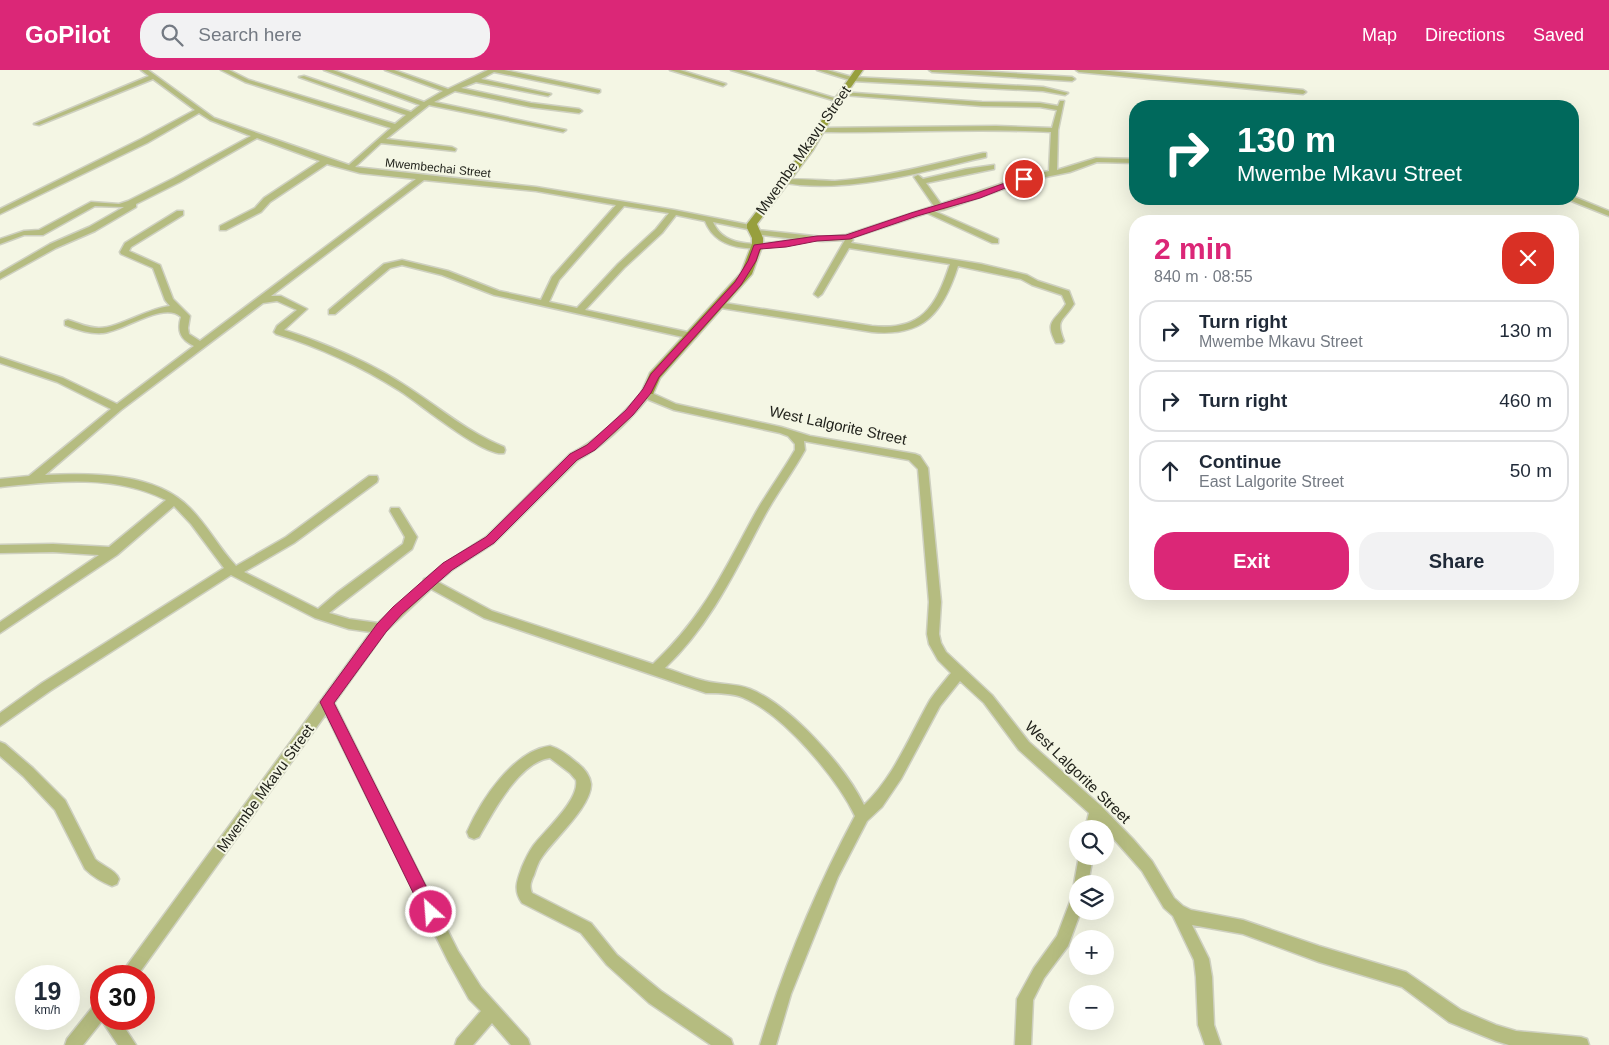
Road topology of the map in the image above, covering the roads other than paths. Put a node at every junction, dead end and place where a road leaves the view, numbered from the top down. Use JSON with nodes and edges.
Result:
{"nodes":[{"id":1,"x":224,"y":70,"type":"edge"},
{"id":2,"x":327,"y":70,"type":"edge"},
{"id":3,"x":392,"y":70,"type":"edge"},
{"id":4,"x":494,"y":70,"type":"edge"},
{"id":5,"x":673,"y":70,"type":"edge"},
{"id":6,"x":734,"y":70,"type":"edge"},
{"id":7,"x":820,"y":70,"type":"edge"},
{"id":8,"x":932,"y":70,"type":"edge"},
{"id":9,"x":1075,"y":70,"type":"edge"},
{"id":10,"x":1079,"y":70,"type":"edge"},
{"id":11,"x":150,"y":72,"type":"edge"},
{"id":12,"x":856,"y":76,"type":"edge"},
{"id":13,"x":302,"y":77,"type":"dead end"},
{"id":14,"x":1072,"y":78,"type":"junction"},
{"id":15,"x":476,"y":80,"type":"junction"},
{"id":16,"x":723,"y":84,"type":"dead end"},
{"id":17,"x":451,"y":90,"type":"junction"},
{"id":18,"x":598,"y":91,"type":"dead end"},
{"id":19,"x":1304,"y":92,"type":"dead end"},
{"id":20,"x":1065,"y":93,"type":"junction"},
{"id":21,"x":548,"y":94,"type":"dead end"},
{"id":22,"x":841,"y":96,"type":"junction"},
{"id":23,"x":426,"y":104,"type":"junction"},
{"id":24,"x":1060,"y":109,"type":"junction"},
{"id":25,"x":198,"y":111,"type":"junction"},
{"id":26,"x":579,"y":111,"type":"dead end"},
{"id":27,"x":411,"y":114,"type":"junction"},
{"id":28,"x":36,"y":124,"type":"dead end"},
{"id":29,"x":396,"y":127,"type":"junction"},
{"id":30,"x":563,"y":130,"type":"dead end"},
{"id":31,"x":820,"y":130,"type":"junction"},
{"id":32,"x":1055,"y":130,"type":"junction"},
{"id":33,"x":256,"y":136,"type":"junction"},
{"id":34,"x":381,"y":140,"type":"junction"},
{"id":35,"x":452,"y":149,"type":"dead end"},
{"id":36,"x":984,"y":156,"type":"dead end"},
{"id":37,"x":326,"y":161,"type":"junction"},
{"id":38,"x":1129,"y":161,"type":"edge"},
{"id":39,"x":991,"y":167,"type":"dead end"},
{"id":40,"x":350,"y":168,"type":"junction"},
{"id":41,"x":913,"y":170,"type":"junction"},
{"id":42,"x":1053,"y":172,"type":"junction"},
{"id":43,"x":422,"y":178,"type":"junction"},
{"id":44,"x":786,"y":181,"type":"junction"},
{"id":45,"x":922,"y":182,"type":"junction"},
{"id":46,"x":141,"y":198,"type":"junction"},
{"id":47,"x":1579,"y":201,"type":"edge"},
{"id":48,"x":622,"y":203,"type":"junction"},
{"id":49,"x":940,"y":208,"type":"junction"},
{"id":50,"x":929,"y":211,"type":"junction"},
{"id":51,"x":0,"y":212,"type":"edge"},
{"id":52,"x":674,"y":212,"type":"junction"},
{"id":53,"x":180,"y":213,"type":"dead end"},
{"id":54,"x":1609,"y":214,"type":"edge"},
{"id":55,"x":708,"y":219,"type":"junction"},
{"id":56,"x":223,"y":228,"type":"dead end"},
{"id":57,"x":754,"y":230,"type":"junction"},
{"id":58,"x":851,"y":236,"type":"junction"},
{"id":59,"x":817,"y":238,"type":"junction"},
{"id":60,"x":995,"y":241,"type":"dead end"},
{"id":61,"x":0,"y":242,"type":"edge"},
{"id":62,"x":846,"y":245,"type":"junction"},
{"id":63,"x":757,"y":246,"type":"junction"},
{"id":64,"x":955,"y":263,"type":"junction"},
{"id":65,"x":0,"y":276,"type":"edge"},
{"id":66,"x":818,"y":294,"type":"dead end"},
{"id":67,"x":259,"y":302,"type":"junction"},
{"id":68,"x":544,"y":303,"type":"junction"},
{"id":69,"x":718,"y":305,"type":"junction"},
{"id":70,"x":177,"y":308,"type":"junction"},
{"id":71,"x":332,"y":312,"type":"dead end"},
{"id":72,"x":578,"y":312,"type":"junction"},
{"id":73,"x":68,"y":323,"type":"dead end"},
{"id":74,"x":692,"y":336,"type":"junction"},
{"id":75,"x":1059,"y":341,"type":"dead end"},
{"id":76,"x":201,"y":345,"type":"junction"},
{"id":77,"x":0,"y":360,"type":"edge"},
{"id":78,"x":648,"y":391,"type":"junction"},
{"id":79,"x":118,"y":408,"type":"junction"},
{"id":80,"x":792,"y":434,"type":"junction"},
{"id":81,"x":500,"y":450,"type":"dead end"},
{"id":82,"x":33,"y":479,"type":"junction"},
{"id":83,"x":373,"y":479,"type":"dead end"},
{"id":84,"x":0,"y":483,"type":"edge"},
{"id":85,"x":174,"y":500,"type":"junction"},
{"id":86,"x":395,"y":511,"type":"dead end"},
{"id":87,"x":0,"y":549,"type":"edge"},
{"id":88,"x":113,"y":552,"type":"junction"},
{"id":89,"x":233,"y":570,"type":"junction"},
{"id":90,"x":428,"y":582,"type":"junction"},
{"id":91,"x":319,"y":615,"type":"junction"},
{"id":92,"x":0,"y":628,"type":"edge"},
{"id":93,"x":382,"y":628,"type":"junction"},
{"id":94,"x":656,"y":669,"type":"junction"},
{"id":95,"x":958,"y":672,"type":"junction"},
{"id":96,"x":327,"y":702,"type":"junction"},
{"id":97,"x":0,"y":720,"type":"edge"},
{"id":98,"x":0,"y":748,"type":"edge"},
{"id":99,"x":1096,"y":811,"type":"junction"},
{"id":100,"x":862,"y":816,"type":"junction"},
{"id":101,"x":1094,"y":820,"type":"edge"},
{"id":102,"x":474,"y":832,"type":"dead end"},
{"id":103,"x":112,"y":879,"type":"dead end"},
{"id":104,"x":1178,"y":912,"type":"junction"},
{"id":105,"x":1070,"y":920,"type":"edge"},
{"id":106,"x":136,"y":965,"type":"edge"},
{"id":107,"x":491,"y":1012,"type":"junction"},
{"id":108,"x":90,"y":1024,"type":"edge"},
{"id":109,"x":117,"y":1030,"type":"edge"},
{"id":110,"x":73,"y":1045,"type":"edge"},
{"id":111,"x":128,"y":1045,"type":"edge"},
{"id":112,"x":463,"y":1045,"type":"edge"},
{"id":113,"x":522,"y":1045,"type":"edge"},
{"id":114,"x":725,"y":1045,"type":"edge"},
{"id":115,"x":768,"y":1045,"type":"edge"},
{"id":116,"x":1023,"y":1045,"type":"edge"},
{"id":117,"x":1213,"y":1045,"type":"edge"},
{"id":118,"x":1581,"y":1045,"type":"edge"}],
"edges":[{"from":1,"to":29,"type":"street"},
{"from":2,"to":23,"type":"street"},
{"from":3,"to":17,"type":"street"},
{"from":4,"to":15,"type":"street"},
{"from":4,"to":18,"type":"street"},
{"from":5,"to":16,"type":"street"},
{"from":6,"to":22,"type":"street"},
{"from":7,"to":12,"type":"street"},
{"from":8,"to":14,"type":"street"},
{"from":9,"to":14,"type":"street"},
{"from":10,"to":19,"type":"street"},
{"from":11,"to":25,"type":"street","name":"Mwembechai Street"},
{"from":11,"to":28,"type":"street"},
{"from":12,"to":20,"type":"street"},
{"from":12,"to":22,"type":"street","name":"Mwembe Mkavu Street"},
{"from":13,"to":27,"type":"street"},
{"from":14,"to":20,"type":"street"},
{"from":15,"to":17,"type":"street"},
{"from":15,"to":21,"type":"street"},
{"from":17,"to":23,"type":"street"},
{"from":17,"to":26,"type":"street"},
{"from":20,"to":24,"type":"street"},
{"from":22,"to":24,"type":"street"},
{"from":22,"to":31,"type":"street","name":"Mwembe Mkavu Street"},
{"from":23,"to":27,"type":"street"},
{"from":23,"to":30,"type":"street"},
{"from":24,"to":32,"type":"street"},
{"from":25,"to":33,"type":"street","name":"Mwembechai Street"},
{"from":25,"to":51,"type":"street"},
{"from":27,"to":29,"type":"street"},
{"from":29,"to":34,"type":"street"},
{"from":31,"to":32,"type":"street"},
{"from":31,"to":44,"type":"street","name":"Mwembe Mkavu Street"},
{"from":32,"to":42,"type":"street"},
{"from":33,"to":37,"type":"street","name":"Mwembechai Street"},
{"from":33,"to":46,"type":"street"},
{"from":34,"to":35,"type":"street"},
{"from":34,"to":40,"type":"street"},
{"from":36,"to":41,"type":"street"},
{"from":37,"to":40,"type":"street","name":"Mwembechai Street"},
{"from":37,"to":56,"type":"street"},
{"from":38,"to":42,"type":"street"},
{"from":39,"to":45,"type":"street"},
{"from":40,"to":43,"type":"street","name":"Mwembechai Street"},
{"from":41,"to":44,"type":"street"},
{"from":41,"to":45,"type":"street"},
{"from":42,"to":49,"type":"street"},
{"from":43,"to":48,"type":"street","name":"Mwembechai Street"},
{"from":43,"to":67,"type":"street"},
{"from":44,"to":57,"type":"street","name":"Mwembe Mkavu Street"},
{"from":45,"to":49,"type":"street"},
{"from":46,"to":61,"type":"street"},
{"from":46,"to":65,"type":"street"},
{"from":47,"to":54,"type":"street"},
{"from":48,"to":52,"type":"street","name":"Mwembechai Street"},
{"from":48,"to":68,"type":"street"},
{"from":49,"to":50,"type":"street"},
{"from":50,"to":58,"type":"street"},
{"from":50,"to":60,"type":"street"},
{"from":52,"to":55,"type":"street","name":"Mwembechai Street"},
{"from":52,"to":72,"type":"street"},
{"from":53,"to":70,"type":"street"},
{"from":55,"to":57,"type":"street","name":"Mwembechai Street"},
{"from":55,"to":63,"type":"street"},
{"from":57,"to":59,"type":"street","name":"Mwembechai Street"},
{"from":57,"to":63,"type":"street","name":"Mwembe Mkavu Street"},
{"from":58,"to":59,"type":"street"},
{"from":58,"to":62,"type":"street"},
{"from":59,"to":63,"type":"street"},
{"from":62,"to":64,"type":"street"},
{"from":62,"to":66,"type":"street"},
{"from":63,"to":69,"type":"street","name":"Mwembe Mkavu Street"},
{"from":64,"to":69,"type":"street"},
{"from":64,"to":75,"type":"street"},
{"from":67,"to":76,"type":"street"},
{"from":67,"to":81,"type":"street"},
{"from":68,"to":71,"type":"street"},
{"from":68,"to":72,"type":"street"},
{"from":69,"to":74,"type":"street","name":"Mwembe Mkavu Street"},
{"from":70,"to":73,"type":"street"},
{"from":70,"to":76,"type":"street"},
{"from":72,"to":74,"type":"street"},
{"from":74,"to":78,"type":"street","name":"Mwembe Mkavu Street"},
{"from":76,"to":79,"type":"street"},
{"from":77,"to":79,"type":"street"},
{"from":78,"to":80,"type":"street","name":"West Lalgorite Street"},
{"from":78,"to":90,"type":"street","name":"Mwembe Mkavu Street"},
{"from":79,"to":82,"type":"street"},
{"from":80,"to":94,"type":"street"},
{"from":80,"to":95,"type":"street","name":"West Lalgorite Street"},
{"from":82,"to":84,"type":"street"},
{"from":82,"to":85,"type":"street"},
{"from":83,"to":89,"type":"street"},
{"from":85,"to":88,"type":"street"},
{"from":85,"to":89,"type":"street"},
{"from":86,"to":91,"type":"street"},
{"from":87,"to":88,"type":"street"},
{"from":88,"to":92,"type":"street"},
{"from":89,"to":91,"type":"street"},
{"from":89,"to":97,"type":"street"},
{"from":90,"to":93,"type":"street","name":"Mwembe Mkavu Street"},
{"from":90,"to":94,"type":"street"},
{"from":91,"to":93,"type":"street"},
{"from":93,"to":96,"type":"street","name":"Mwembe Mkavu Street"},
{"from":94,"to":100,"type":"street"},
{"from":95,"to":99,"type":"street","name":"West Lalgorite Street"},
{"from":95,"to":100,"type":"street"},
{"from":96,"to":106,"type":"street","name":"Mwembe Mkavu Street"},
{"from":96,"to":107,"type":"street"},
{"from":98,"to":103,"type":"street"},
{"from":99,"to":101,"type":"street"},
{"from":99,"to":104,"type":"street","name":"West Lalgorite Street"},
{"from":100,"to":115,"type":"street"},
{"from":102,"to":114,"type":"street"},
{"from":104,"to":117,"type":"street","name":"West Lalgorite Street"},
{"from":104,"to":118,"type":"street"},
{"from":105,"to":116,"type":"street"},
{"from":107,"to":112,"type":"street"},
{"from":107,"to":113,"type":"street"},
{"from":108,"to":110,"type":"street"},
{"from":109,"to":111,"type":"street"}]}
